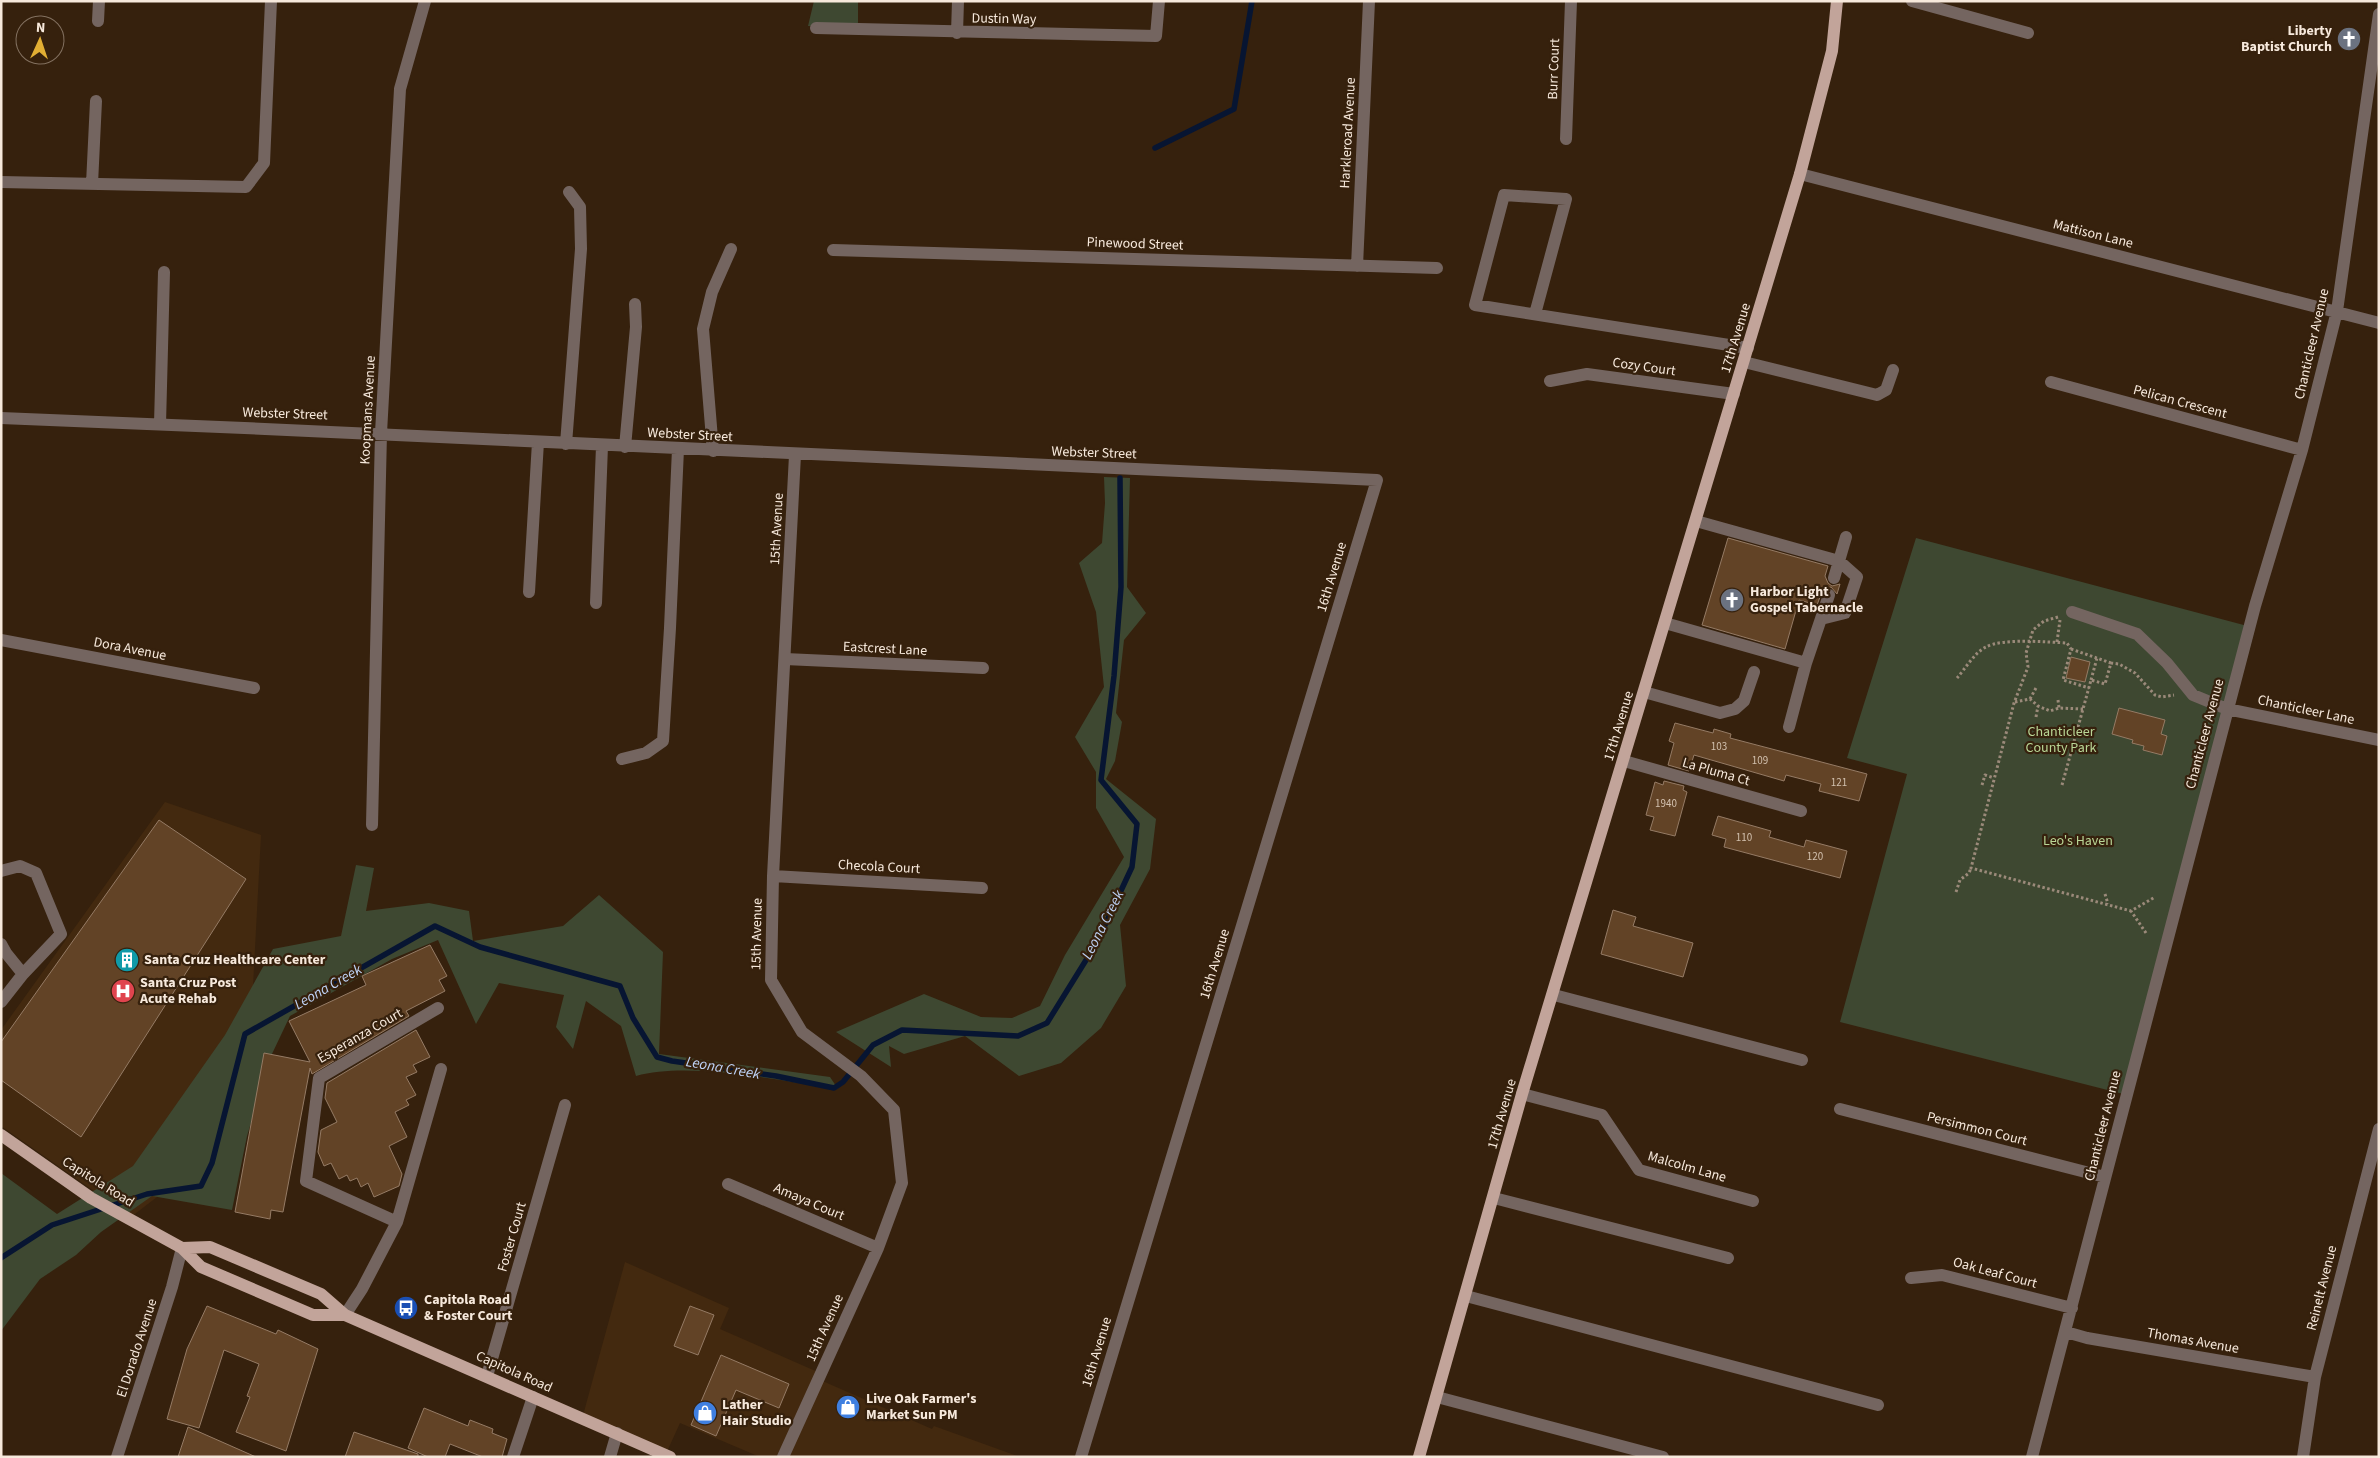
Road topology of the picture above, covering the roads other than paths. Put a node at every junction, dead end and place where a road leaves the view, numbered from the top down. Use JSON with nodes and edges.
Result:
{"nodes":[{"id":1,"x":99,"y":1,"type":"edge"},
{"id":2,"x":271,"y":1,"type":"edge"},
{"id":3,"x":425,"y":1,"type":"edge"},
{"id":4,"x":958,"y":1,"type":"edge"},
{"id":5,"x":1159,"y":1,"type":"edge"},
{"id":6,"x":1370,"y":1,"type":"edge"},
{"id":7,"x":1572,"y":1,"type":"edge"},
{"id":8,"x":1837,"y":1,"type":"edge"},
{"id":9,"x":1912,"y":1,"type":"edge"},
{"id":10,"x":2379,"y":14,"type":"edge"},
{"id":11,"x":98,"y":21,"type":"dead end"},
{"id":12,"x":816,"y":28,"type":"dead end"},
{"id":13,"x":956,"y":33,"type":"junction"},
{"id":14,"x":2028,"y":33,"type":"dead end"},
{"id":15,"x":2375,"y":56,"type":"edge"},
{"id":16,"x":96,"y":101,"type":"dead end"},
{"id":17,"x":1566,"y":139,"type":"dead end"},
{"id":18,"x":1800,"y":174,"type":"junction"},
{"id":19,"x":1,"y":182,"type":"edge"},
{"id":20,"x":92,"y":184,"type":"junction"},
{"id":21,"x":569,"y":192,"type":"dead end"},
{"id":22,"x":731,"y":249,"type":"dead end"},
{"id":23,"x":832,"y":250,"type":"dead end"},
{"id":24,"x":1357,"y":266,"type":"junction"},
{"id":25,"x":1437,"y":268,"type":"dead end"},
{"id":26,"x":164,"y":272,"type":"dead end"},
{"id":27,"x":635,"y":304,"type":"dead end"},
{"id":28,"x":2337,"y":311,"type":"junction"},
{"id":29,"x":1535,"y":314,"type":"junction"},
{"id":30,"x":2379,"y":323,"type":"edge"},
{"id":31,"x":1748,"y":348,"type":"junction"},
{"id":32,"x":1744,"y":362,"type":"junction"},
{"id":33,"x":1893,"y":370,"type":"dead end"},
{"id":34,"x":1550,"y":381,"type":"dead end"},
{"id":35,"x":2051,"y":382,"type":"dead end"},
{"id":36,"x":1734,"y":394,"type":"junction"},
{"id":37,"x":1,"y":418,"type":"edge"},
{"id":38,"x":160,"y":424,"type":"junction"},
{"id":39,"x":381,"y":433,"type":"junction"},
{"id":40,"x":538,"y":442,"type":"junction"},
{"id":41,"x":566,"y":444,"type":"junction"},
{"id":42,"x":602,"y":446,"type":"junction"},
{"id":43,"x":625,"y":447,"type":"junction"},
{"id":44,"x":678,"y":449,"type":"junction"},
{"id":45,"x":2302,"y":450,"type":"junction"},
{"id":46,"x":712,"y":451,"type":"junction"},
{"id":47,"x":795,"y":455,"type":"junction"},
{"id":48,"x":1377,"y":480,"type":"joint"},
{"id":49,"x":1696,"y":521,"type":"junction"},
{"id":50,"x":1846,"y":537,"type":"dead end"},
{"id":51,"x":1839,"y":561,"type":"junction"},
{"id":52,"x":1834,"y":578,"type":"dead end"},
{"id":53,"x":529,"y":592,"type":"dead end"},
{"id":54,"x":1829,"y":595,"type":"dead end"},
{"id":55,"x":596,"y":604,"type":"dead end"},
{"id":56,"x":2066,"y":615,"type":"road end"},
{"id":57,"x":1821,"y":619,"type":"junction"},
{"id":58,"x":1665,"y":624,"type":"junction"},
{"id":59,"x":1,"y":640,"type":"edge"},
{"id":60,"x":785,"y":659,"type":"junction"},
{"id":61,"x":1806,"y":663,"type":"junction"},
{"id":62,"x":983,"y":668,"type":"dead end"},
{"id":63,"x":1754,"y":672,"type":"dead end"},
{"id":64,"x":254,"y":688,"type":"dead end"},
{"id":65,"x":1644,"y":692,"type":"junction"},
{"id":66,"x":2227,"y":709,"type":"junction"},
{"id":67,"x":1789,"y":727,"type":"dead end"},
{"id":68,"x":2379,"y":740,"type":"edge"},
{"id":69,"x":622,"y":758,"type":"dead end"},
{"id":70,"x":1624,"y":761,"type":"junction"},
{"id":71,"x":1801,"y":811,"type":"dead end"},
{"id":72,"x":372,"y":824,"type":"dead end"},
{"id":73,"x":1,"y":871,"type":"edge"},
{"id":74,"x":773,"y":876,"type":"junction"},
{"id":75,"x":982,"y":888,"type":"dead end"},
{"id":76,"x":1,"y":944,"type":"edge"},
{"id":77,"x":23,"y":974,"type":"junction"},
{"id":78,"x":1554,"y":995,"type":"junction"},
{"id":79,"x":1,"y":1002,"type":"edge"},
{"id":80,"x":438,"y":1008,"type":"dead end"},
{"id":81,"x":1802,"y":1060,"type":"dead end"},
{"id":82,"x":441,"y":1069,"type":"dead end"},
{"id":83,"x":1522,"y":1094,"type":"junction"},
{"id":84,"x":565,"y":1106,"type":"dead end"},
{"id":85,"x":1840,"y":1109,"type":"dead end"},
{"id":86,"x":2379,"y":1129,"type":"edge"},
{"id":87,"x":1,"y":1135,"type":"edge"},
{"id":88,"x":2105,"y":1177,"type":"junction"},
{"id":89,"x":728,"y":1184,"type":"dead end"},
{"id":90,"x":1494,"y":1198,"type":"junction"},
{"id":91,"x":1753,"y":1201,"type":"dead end"},
{"id":92,"x":397,"y":1222,"type":"junction"},
{"id":93,"x":182,"y":1248,"type":"junction"},
{"id":94,"x":878,"y":1248,"type":"junction"},
{"id":95,"x":1728,"y":1258,"type":"dead end"},
{"id":96,"x":1911,"y":1278,"type":"dead end"},
{"id":97,"x":1466,"y":1296,"type":"junction"},
{"id":98,"x":2072,"y":1308,"type":"junction"},
{"id":99,"x":345,"y":1315,"type":"junction"},
{"id":100,"x":2066,"y":1332,"type":"junction"},
{"id":101,"x":488,"y":1376,"type":"junction"},
{"id":102,"x":2315,"y":1377,"type":"junction"},
{"id":103,"x":533,"y":1397,"type":"junction"},
{"id":104,"x":1437,"y":1397,"type":"junction"},
{"id":105,"x":1878,"y":1404,"type":"dead end"},
{"id":106,"x":616,"y":1433,"type":"junction"},
{"id":107,"x":117,"y":1457,"type":"edge"},
{"id":108,"x":513,"y":1457,"type":"edge"},
{"id":109,"x":610,"y":1457,"type":"edge"},
{"id":110,"x":670,"y":1457,"type":"edge"},
{"id":111,"x":783,"y":1457,"type":"edge"},
{"id":112,"x":1081,"y":1457,"type":"edge"},
{"id":113,"x":1419,"y":1457,"type":"edge"},
{"id":114,"x":1663,"y":1457,"type":"edge"},
{"id":115,"x":2032,"y":1457,"type":"edge"},
{"id":116,"x":2303,"y":1457,"type":"edge"}],
"edges":[{"from":1,"to":11,"type":"street"},
{"from":2,"to":20,"type":"street"},
{"from":3,"to":39,"type":"street","name":"Koopmans Avenue"},
{"from":4,"to":13,"type":"street"},
{"from":5,"to":13,"type":"street","name":"Dustin Way"},
{"from":6,"to":24,"type":"street","name":"Harkleroad Avenue"},
{"from":7,"to":17,"type":"street","name":"Burr Court"},
{"from":8,"to":18,"type":"main road","name":"17th Avenue"},
{"from":9,"to":14,"type":"street"},
{"from":10,"to":15,"type":"street","name":"Chanticleer Avenue"},
{"from":12,"to":13,"type":"street","name":"Dustin Way"},
{"from":15,"to":28,"type":"street","name":"Chanticleer Avenue"},
{"from":16,"to":20,"type":"street"},
{"from":18,"to":28,"type":"street","name":"Mattison Lane"},
{"from":18,"to":31,"type":"main road","name":"17th Avenue"},
{"from":19,"to":20,"type":"street"},
{"from":21,"to":41,"type":"street"},
{"from":22,"to":46,"type":"street"},
{"from":23,"to":24,"type":"street","name":"Pinewood Street"},
{"from":24,"to":25,"type":"street","name":"Pinewood Street"},
{"from":26,"to":38,"type":"street"},
{"from":27,"to":43,"type":"street"},
{"from":28,"to":30,"type":"street","name":"Mattison Lane"},
{"from":28,"to":45,"type":"street","name":"Chanticleer Avenue"},
{"from":29,"to":29,"type":"street"},
{"from":29,"to":31,"type":"street"},
{"from":31,"to":32,"type":"main road","name":"17th Avenue"},
{"from":32,"to":33,"type":"street"},
{"from":32,"to":36,"type":"main road","name":"17th Avenue"},
{"from":34,"to":36,"type":"street","name":"Cozy Court"},
{"from":35,"to":45,"type":"street","name":"Pelican Crescent"},
{"from":36,"to":49,"type":"main road","name":"17th Avenue"},
{"from":37,"to":38,"type":"street","name":"Webster Street"},
{"from":38,"to":39,"type":"street","name":"Webster Street"},
{"from":39,"to":40,"type":"street","name":"Webster Street"},
{"from":39,"to":72,"type":"street","name":"Koopmans Avenue"},
{"from":40,"to":41,"type":"street","name":"Webster Street"},
{"from":40,"to":53,"type":"street"},
{"from":41,"to":42,"type":"street","name":"Webster Street"},
{"from":42,"to":43,"type":"street","name":"Webster Street"},
{"from":42,"to":55,"type":"street"},
{"from":43,"to":44,"type":"street","name":"Webster Street"},
{"from":44,"to":46,"type":"street","name":"Webster Street"},
{"from":44,"to":69,"type":"street"},
{"from":45,"to":66,"type":"street","name":"Chanticleer Avenue"},
{"from":46,"to":47,"type":"street","name":"Webster Street"},
{"from":47,"to":48,"type":"street","name":"Webster Street"},
{"from":47,"to":60,"type":"street","name":"15th Avenue"},
{"from":48,"to":112,"type":"street","name":"16th Avenue"},
{"from":49,"to":51,"type":"street"},
{"from":49,"to":58,"type":"main road","name":"17th Avenue"},
{"from":50,"to":51,"type":"street"},
{"from":51,"to":52,"type":"street"},
{"from":51,"to":57,"type":"street"},
{"from":54,"to":57,"type":"street"},
{"from":56,"to":66,"type":"street","name":"Chanticleer Lane"},
{"from":57,"to":61,"type":"street"},
{"from":58,"to":61,"type":"street"},
{"from":58,"to":65,"type":"main road","name":"17th Avenue"},
{"from":59,"to":64,"type":"street","name":"Dora Avenue"},
{"from":60,"to":62,"type":"street","name":"Eastcrest Lane"},
{"from":60,"to":74,"type":"street","name":"15th Avenue"},
{"from":61,"to":67,"type":"street"},
{"from":63,"to":65,"type":"street"},
{"from":65,"to":70,"type":"main road","name":"17th Avenue"},
{"from":66,"to":68,"type":"street","name":"Chanticleer Lane"},
{"from":66,"to":88,"type":"street","name":"Chanticleer Avenue"},
{"from":70,"to":71,"type":"street","name":"La Pluma Ct"},
{"from":70,"to":78,"type":"main road","name":"17th Avenue"},
{"from":73,"to":77,"type":"street"},
{"from":74,"to":75,"type":"street","name":"Checola Court"},
{"from":74,"to":94,"type":"street","name":"15th Avenue"},
{"from":76,"to":77,"type":"street"},
{"from":77,"to":79,"type":"street"},
{"from":78,"to":81,"type":"street"},
{"from":78,"to":83,"type":"main road","name":"17th Avenue"},
{"from":80,"to":92,"type":"street","name":"Esperanza Court"},
{"from":82,"to":92,"type":"street"},
{"from":83,"to":90,"type":"main road","name":"17th Avenue"},
{"from":83,"to":91,"type":"street","name":"Malcolm Lane"},
{"from":84,"to":101,"type":"street","name":"Foster Court"},
{"from":85,"to":88,"type":"street","name":"Persimmon Court"},
{"from":86,"to":102,"type":"street","name":"Reinelt Avenue"},
{"from":87,"to":93,"type":"main road","name":"Capitola Road"},
{"from":88,"to":98,"type":"street","name":"Chanticleer Avenue"},
{"from":89,"to":94,"type":"street","name":"Amaya Court"},
{"from":90,"to":95,"type":"street"},
{"from":90,"to":97,"type":"main road","name":"17th Avenue"},
{"from":92,"to":99,"type":"street"},
{"from":93,"to":99,"type":"main road","name":"Capitola Road"},
{"from":93,"to":99,"type":"main road","name":"Capitola Road"},
{"from":93,"to":107,"type":"street","name":"El Dorado Avenue"},
{"from":94,"to":111,"type":"street","name":"15th Avenue"},
{"from":96,"to":98,"type":"street","name":"Oak Leaf Court"},
{"from":97,"to":104,"type":"main road","name":"17th Avenue"},
{"from":97,"to":105,"type":"street"},
{"from":98,"to":100,"type":"street","name":"Chanticleer Avenue"},
{"from":99,"to":101,"type":"main road","name":"Capitola Road"},
{"from":100,"to":102,"type":"street","name":"Thomas Avenue"},
{"from":100,"to":115,"type":"street","name":"Chanticleer Avenue"},
{"from":101,"to":103,"type":"main road","name":"Capitola Road"},
{"from":102,"to":116,"type":"street","name":"Reinelt Avenue"},
{"from":103,"to":106,"type":"main road","name":"Capitola Road"},
{"from":103,"to":108,"type":"street"},
{"from":104,"to":113,"type":"main road","name":"17th Avenue"},
{"from":104,"to":114,"type":"street"},
{"from":106,"to":109,"type":"street"},
{"from":106,"to":110,"type":"main road","name":"Capitola Road"}]}
